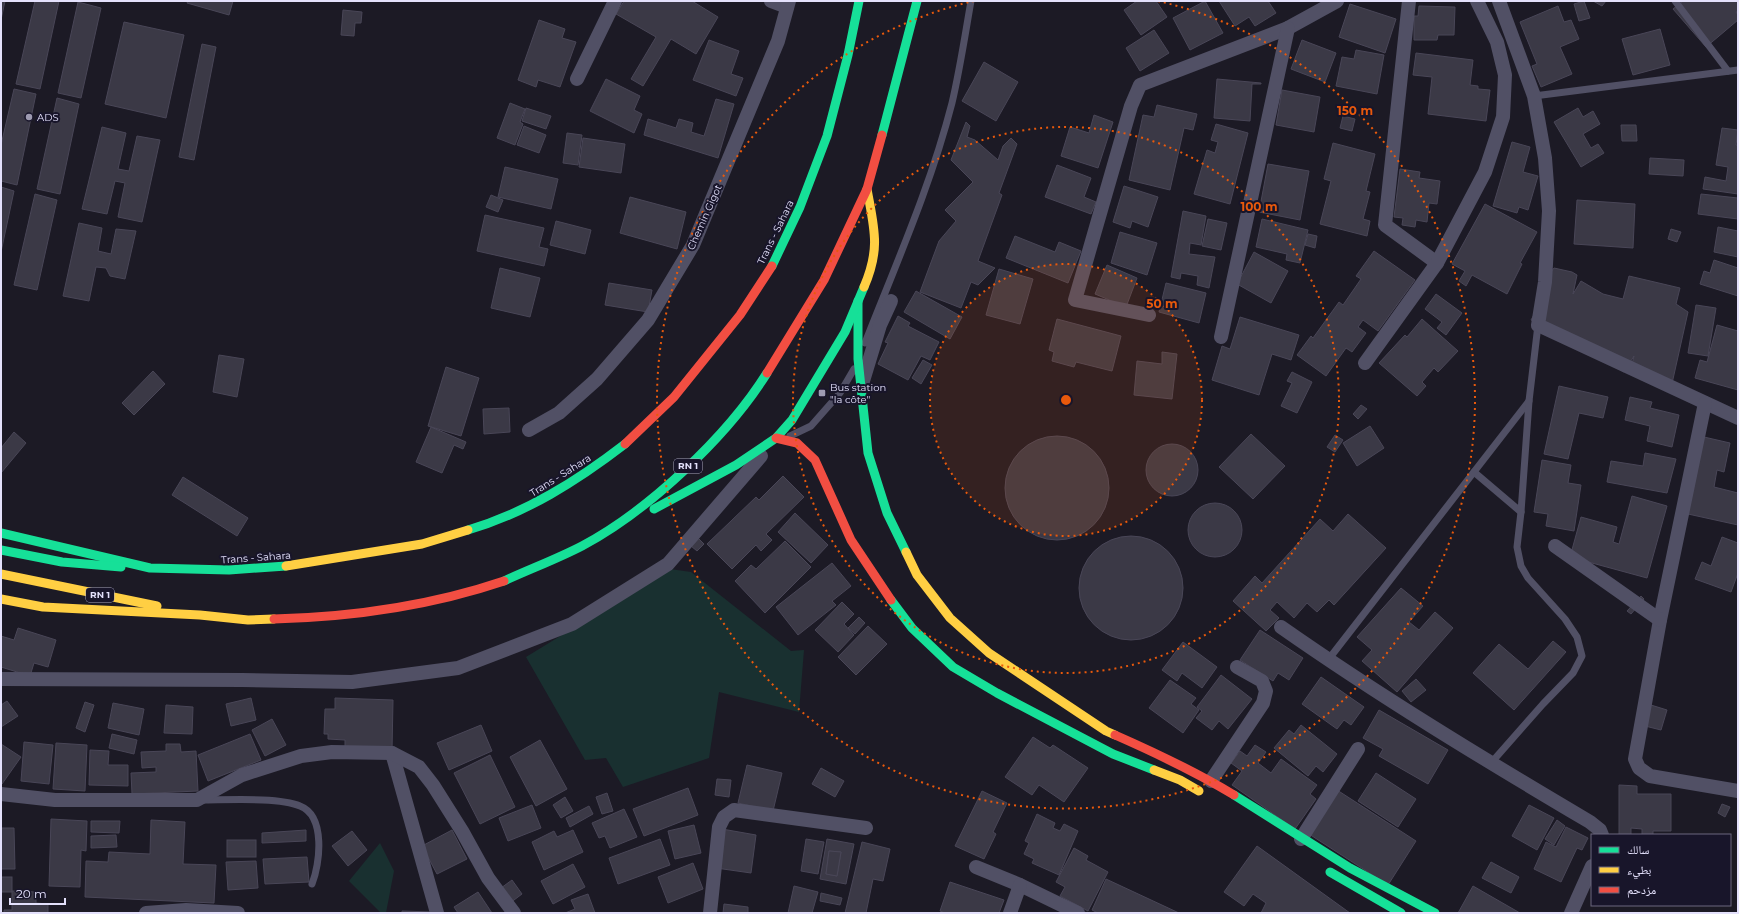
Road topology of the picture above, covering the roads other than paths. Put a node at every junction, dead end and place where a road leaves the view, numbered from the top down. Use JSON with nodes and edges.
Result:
{"nodes":[{"id":1,"x":615,"y":1,"type":"edge"},
{"id":2,"x":770,"y":1,"type":"edge"},
{"id":3,"x":859,"y":1,"type":"edge"},
{"id":4,"x":917,"y":1,"type":"edge"},
{"id":5,"x":971,"y":1,"type":"edge"},
{"id":6,"x":1337,"y":1,"type":"edge"},
{"id":7,"x":1409,"y":1,"type":"edge"},
{"id":8,"x":1477,"y":1,"type":"edge"},
{"id":9,"x":1499,"y":1,"type":"edge"},
{"id":10,"x":1675,"y":1,"type":"edge"},
{"id":11,"x":788,"y":4,"type":"edge"},
{"id":12,"x":1288,"y":28,"type":"junction"},
{"id":13,"x":1738,"y":70,"type":"edge"},
{"id":14,"x":1728,"y":71,"type":"junction"},
{"id":15,"x":577,"y":79,"type":"dead end"},
{"id":16,"x":1534,"y":96,"type":"junction"},
{"id":17,"x":866,"y":189,"type":"junction"},
{"id":18,"x":1437,"y":263,"type":"junction"},
{"id":19,"x":858,"y":301,"type":"junction"},
{"id":20,"x":891,"y":301,"type":"dead end"},
{"id":21,"x":1149,"y":316,"type":"dead end"},
{"id":22,"x":1538,"y":326,"type":"junction"},
{"id":23,"x":1221,"y":337,"type":"dead end"},
{"id":24,"x":858,"y":359,"type":"junction"},
{"id":25,"x":1365,"y":363,"type":"dead end"},
{"id":26,"x":861,"y":387,"type":"junction"},
{"id":27,"x":1529,"y":401,"type":"junction"},
{"id":28,"x":1705,"y":403,"type":"junction"},
{"id":29,"x":1738,"y":418,"type":"edge"},
{"id":30,"x":529,"y":430,"type":"dead end"},
{"id":31,"x":776,"y":438,"type":"junction"},
{"id":32,"x":1474,"y":472,"type":"junction"},
{"id":33,"x":1521,"y":512,"type":"junction"},
{"id":34,"x":1,"y":533,"type":"edge"},
{"id":35,"x":582,"y":546,"type":"junction"},
{"id":36,"x":1555,"y":546,"type":"dead end"},
{"id":37,"x":1,"y":550,"type":"edge"},
{"id":38,"x":150,"y":568,"type":"junction"},
{"id":39,"x":1,"y":574,"type":"edge"},
{"id":40,"x":1,"y":599,"type":"edge"},
{"id":41,"x":200,"y":615,"type":"junction"},
{"id":42,"x":1660,"y":620,"type":"junction"},
{"id":43,"x":1281,"y":628,"type":"dead end"},
{"id":44,"x":1328,"y":660,"type":"junction"},
{"id":45,"x":1237,"y":667,"type":"dead end"},
{"id":46,"x":1,"y":679,"type":"edge"},
{"id":47,"x":1358,"y":749,"type":"dead end"},
{"id":48,"x":392,"y":753,"type":"junction"},
{"id":49,"x":1491,"y":763,"type":"junction"},
{"id":50,"x":1208,"y":788,"type":"junction"},
{"id":51,"x":1738,"y":791,"type":"edge"},
{"id":52,"x":1,"y":794,"type":"edge"},
{"id":53,"x":197,"y":800,"type":"junction"},
{"id":54,"x":866,"y":828,"type":"dead end"},
{"id":55,"x":1602,"y":834,"type":"edge"},
{"id":56,"x":1301,"y":839,"type":"junction"},
{"id":57,"x":976,"y":867,"type":"dead end"},
{"id":58,"x":1322,"y":867,"type":"dead end"},
{"id":59,"x":1591,"y":868,"type":"edge"},
{"id":60,"x":312,"y":884,"type":"dead end"},
{"id":61,"x":1020,"y":885,"type":"junction"},
{"id":62,"x":186,"y":912,"type":"edge"},
{"id":63,"x":146,"y":913,"type":"edge"},
{"id":64,"x":238,"y":913,"type":"edge"},
{"id":65,"x":437,"y":913,"type":"edge"},
{"id":66,"x":514,"y":913,"type":"edge"},
{"id":67,"x":710,"y":913,"type":"edge"},
{"id":68,"x":1010,"y":913,"type":"edge"},
{"id":69,"x":1078,"y":913,"type":"edge"},
{"id":70,"x":1401,"y":913,"type":"edge"},
{"id":71,"x":1435,"y":913,"type":"edge"},
{"id":72,"x":1571,"y":913,"type":"edge"}],
"edges":[{"from":1,"to":15,"type":"street"},
{"from":2,"to":11,"type":"street"},
{"from":3,"to":38,"type":"main road","name":"Trans - Sahara"},
{"from":4,"to":17,"type":"main road","number":"RN 1"},
{"from":5,"to":24,"type":"lane"},
{"from":6,"to":12,"type":"street"},
{"from":7,"to":18,"type":"street"},
{"from":8,"to":18,"type":"street"},
{"from":9,"to":16,"type":"street"},
{"from":10,"to":14,"type":"lane"},
{"from":11,"to":30,"type":"street","name":"Chemin Gigot"},
{"from":12,"to":21,"type":"street"},
{"from":12,"to":23,"type":"street"},
{"from":13,"to":14,"type":"lane"},
{"from":14,"to":16,"type":"lane"},
{"from":16,"to":22,"type":"street"},
{"from":17,"to":19,"type":"main road"},
{"from":17,"to":35,"type":"main road","number":"RN 1"},
{"from":18,"to":25,"type":"street"},
{"from":19,"to":24,"type":"main road"},
{"from":19,"to":31,"type":"main road"},
{"from":20,"to":26,"type":"street"},
{"from":22,"to":27,"type":"lane"},
{"from":22,"to":28,"type":"street"},
{"from":24,"to":26,"type":"main road"},
{"from":24,"to":31,"type":"lane"},
{"from":26,"to":50,"type":"main road"},
{"from":27,"to":32,"type":"lane"},
{"from":27,"to":33,"type":"lane"},
{"from":28,"to":29,"type":"street"},
{"from":28,"to":42,"type":"street"},
{"from":31,"to":35,"type":"main road"},
{"from":31,"to":46,"type":"street"},
{"from":31,"to":50,"type":"main road"},
{"from":32,"to":33,"type":"lane"},
{"from":32,"to":44,"type":"lane"},
{"from":33,"to":49,"type":"lane"},
{"from":34,"to":38,"type":"main road","name":"Trans - Sahara"},
{"from":35,"to":41,"type":"main road","number":"RN 1"},
{"from":36,"to":42,"type":"street"},
{"from":37,"to":38,"type":"main road"},
{"from":39,"to":41,"type":"main road","number":"RN 1"},
{"from":40,"to":41,"type":"main road","number":"RN 1"},
{"from":42,"to":51,"type":"street"},
{"from":43,"to":44,"type":"street"},
{"from":44,"to":49,"type":"street"},
{"from":45,"to":50,"type":"street"},
{"from":47,"to":56,"type":"street"},
{"from":48,"to":53,"type":"street"},
{"from":48,"to":65,"type":"street"},
{"from":48,"to":66,"type":"street"},
{"from":49,"to":55,"type":"street"},
{"from":50,"to":56,"type":"main road"},
{"from":52,"to":53,"type":"street"},
{"from":53,"to":60,"type":"lane"},
{"from":54,"to":67,"type":"street"},
{"from":56,"to":71,"type":"main road"},
{"from":57,"to":61,"type":"street"},
{"from":58,"to":70,"type":"main road"},
{"from":59,"to":72,"type":"street"},
{"from":61,"to":68,"type":"street"},
{"from":61,"to":69,"type":"street"},
{"from":62,"to":63,"type":"street"},
{"from":62,"to":64,"type":"street"}]}
